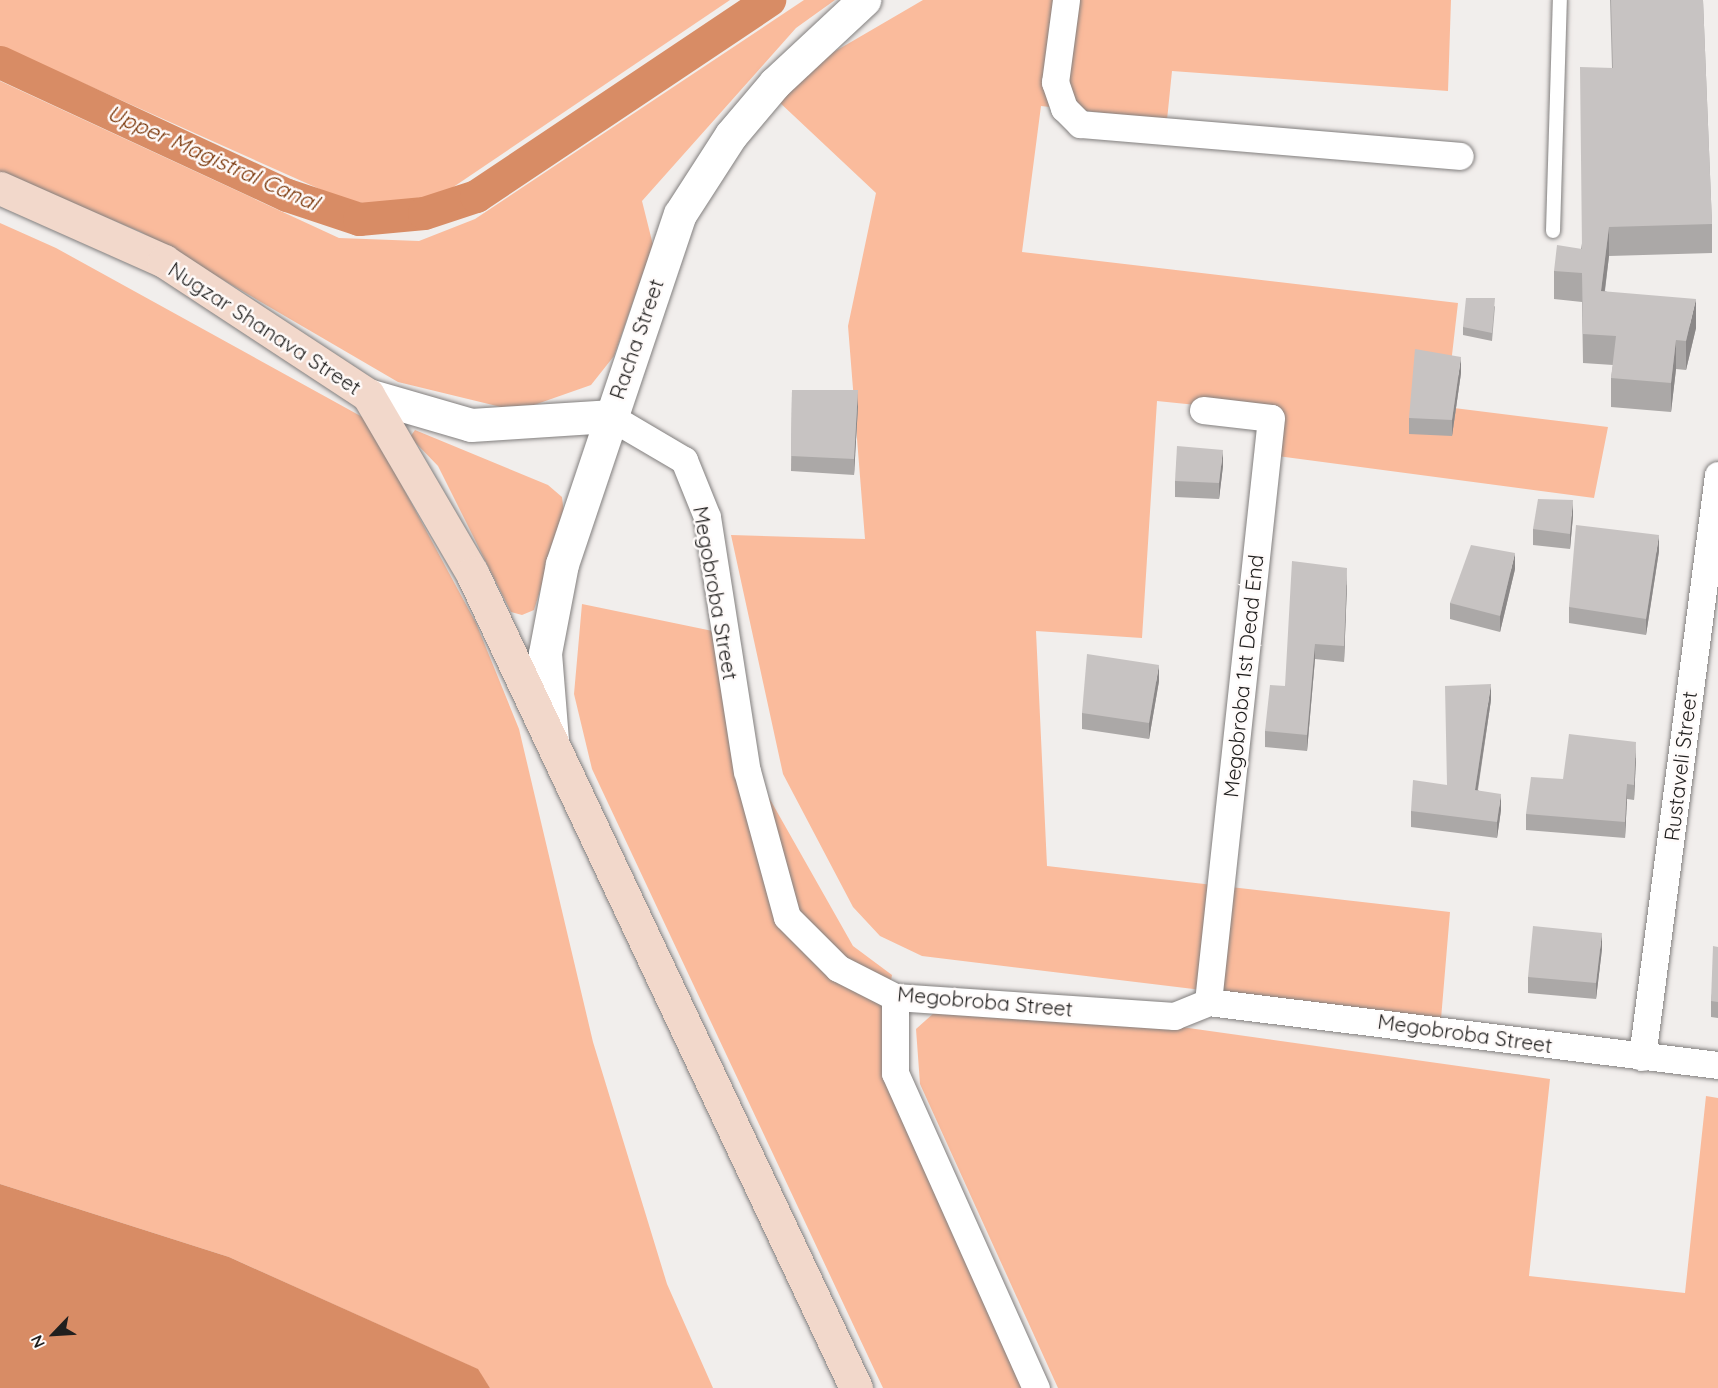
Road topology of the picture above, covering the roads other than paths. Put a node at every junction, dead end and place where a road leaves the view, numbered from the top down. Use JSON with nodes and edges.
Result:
{"nodes":[{"id":1,"x":864,"y":0,"type":"edge"},
{"id":2,"x":1066,"y":0,"type":"edge"},
{"id":3,"x":1560,"y":0,"type":"edge"},
{"id":4,"x":1460,"y":156,"type":"dead end"},
{"id":5,"x":0,"y":188,"type":"edge"},
{"id":6,"x":1553,"y":231,"type":"dead end"},
{"id":7,"x":368,"y":395,"type":"junction"},
{"id":8,"x":1203,"y":410,"type":"dead end"},
{"id":9,"x":609,"y":416,"type":"junction"},
{"id":10,"x":1718,"y":475,"type":"edge"},
{"id":11,"x":553,"y":743,"type":"junction"},
{"id":12,"x":895,"y":997,"type":"junction"},
{"id":13,"x":1208,"y":1002,"type":"junction"},
{"id":14,"x":1642,"y":1057,"type":"junction"},
{"id":15,"x":1718,"y":1065,"type":"edge"},
{"id":16,"x":856,"y":1388,"type":"edge"},
{"id":17,"x":1036,"y":1388,"type":"edge"}],
"edges":[{"from":1,"to":9,"type":"street","name":"Racha Street"},
{"from":2,"to":4,"type":"street"},
{"from":3,"to":6,"type":"lane"},
{"from":5,"to":7,"type":"main road","name":"Nugzar Shanava Street"},
{"from":7,"to":9,"type":"street"},
{"from":7,"to":11,"type":"main road","name":"Nugzar Shanava Street"},
{"from":8,"to":13,"type":"street","name":"Megobroba 1st Dead End"},
{"from":9,"to":11,"type":"street","name":"Racha Street"},
{"from":9,"to":12,"type":"street","name":"Megobroba Street"},
{"from":10,"to":14,"type":"street","name":"Rustaveli Street"},
{"from":11,"to":16,"type":"main road","name":"Nugzar Shanava Street"},
{"from":12,"to":13,"type":"street","name":"Megobroba Street"},
{"from":12,"to":17,"type":"street"},
{"from":13,"to":14,"type":"street","name":"Megobroba Street"},
{"from":14,"to":15,"type":"street","name":"Megobroba Street"}]}
